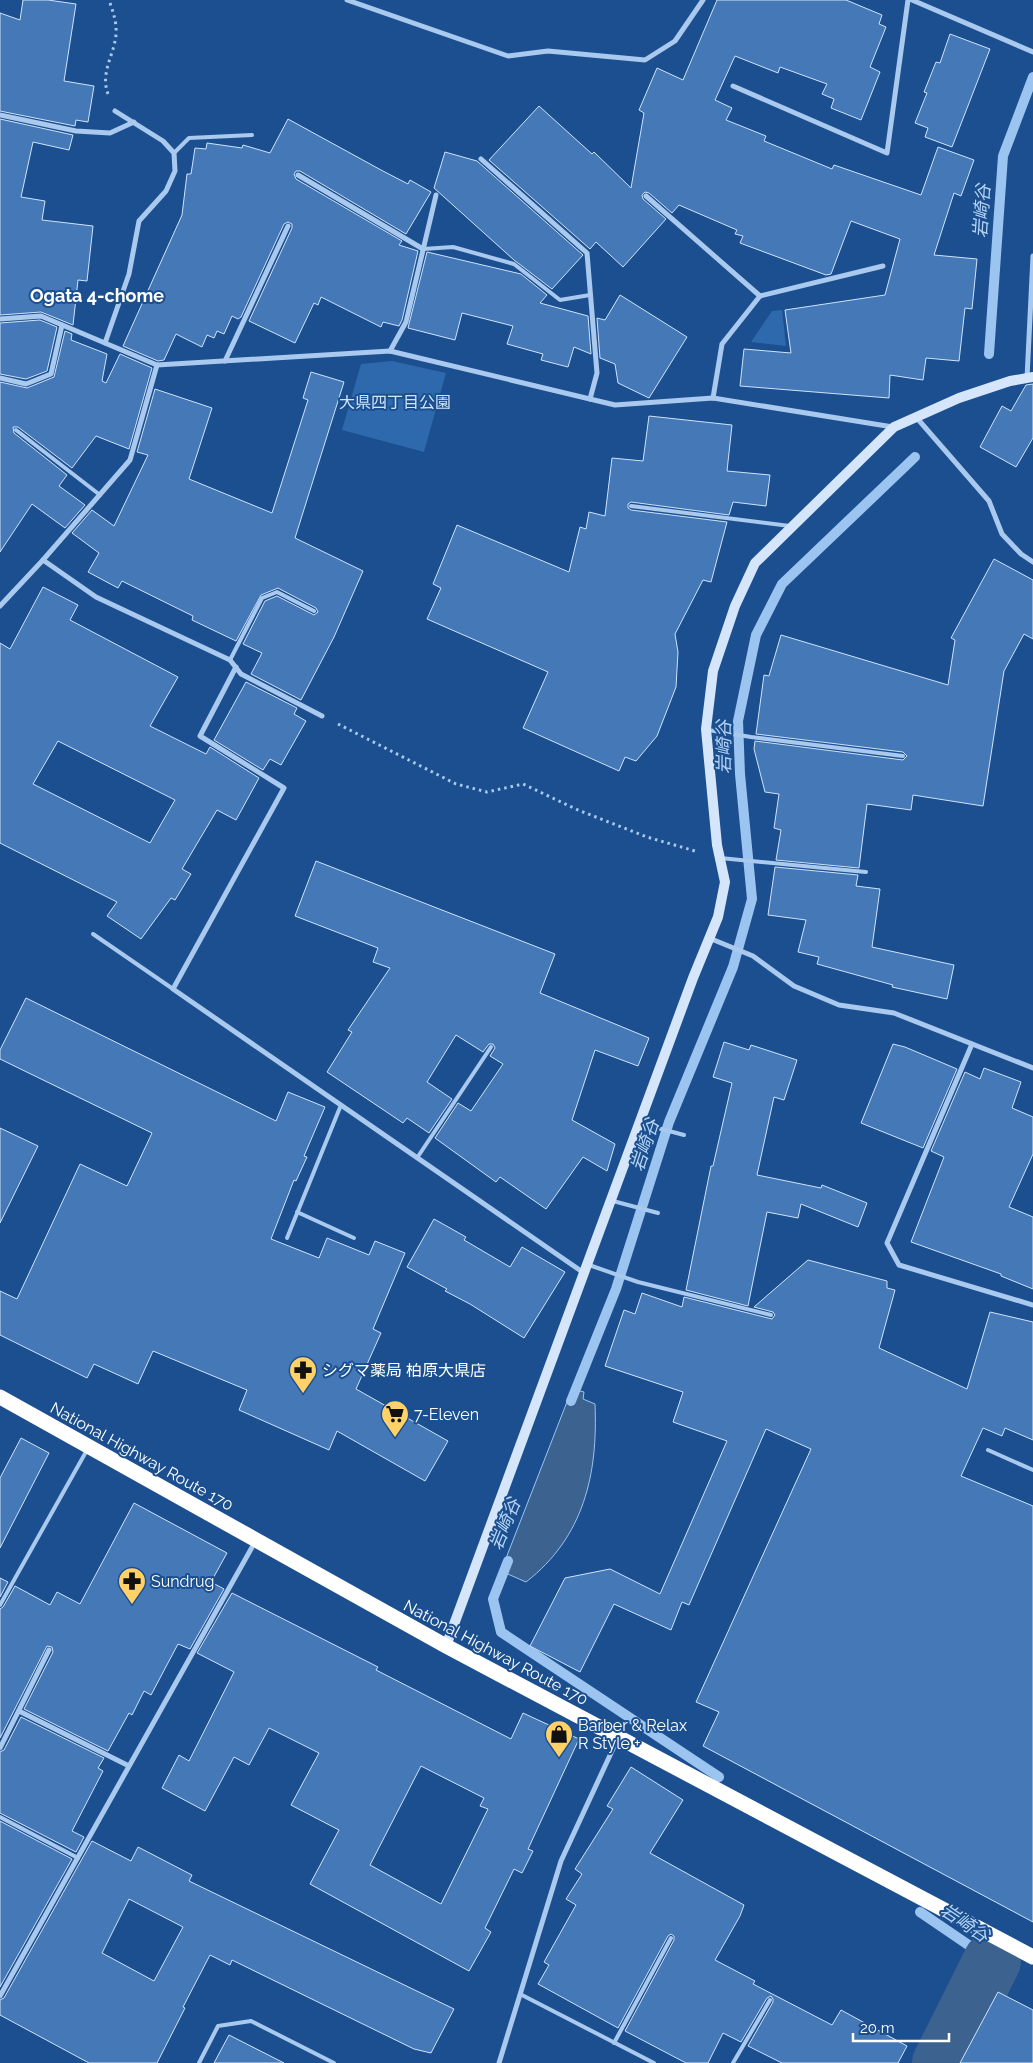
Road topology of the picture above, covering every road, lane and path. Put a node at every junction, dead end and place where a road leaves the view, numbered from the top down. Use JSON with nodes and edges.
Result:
{"nodes":[{"id":1,"x":110,"y":0,"type":"edge"},
{"id":2,"x":346,"y":0,"type":"edge"},
{"id":3,"x":703,"y":0,"type":"edge"},
{"id":4,"x":908,"y":0,"type":"edge"},
{"id":5,"x":912,"y":0,"type":"edge"},
{"id":6,"x":1031,"y":51,"type":"edge"},
{"id":7,"x":733,"y":86,"type":"dead end"},
{"id":8,"x":115,"y":111,"type":"joint"},
{"id":9,"x":0,"y":115,"type":"edge"},
{"id":10,"x":134,"y":122,"type":"junction"},
{"id":11,"x":252,"y":135,"type":"dead end"},
{"id":12,"x":174,"y":153,"type":"junction"},
{"id":13,"x":481,"y":159,"type":"dead end"},
{"id":14,"x":298,"y":175,"type":"dead end"},
{"id":15,"x":436,"y":195,"type":"dead end"},
{"id":16,"x":646,"y":196,"type":"dead end"},
{"id":17,"x":288,"y":226,"type":"dead end"},
{"id":18,"x":423,"y":249,"type":"junction"},
{"id":19,"x":1033,"y":256,"type":"edge"},
{"id":20,"x":882,"y":266,"type":"dead end"},
{"id":21,"x":590,"y":295,"type":"junction"},
{"id":22,"x":760,"y":296,"type":"junction"},
{"id":23,"x":0,"y":319,"type":"edge"},
{"id":24,"x":62,"y":325,"type":"junction"},
{"id":25,"x":105,"y":343,"type":"junction"},
{"id":26,"x":390,"y":351,"type":"junction"},
{"id":27,"x":225,"y":361,"type":"junction"},
{"id":28,"x":157,"y":365,"type":"junction"},
{"id":29,"x":1030,"y":377,"type":"edge"},
{"id":30,"x":0,"y":378,"type":"edge"},
{"id":31,"x":713,"y":398,"type":"junction"},
{"id":32,"x":590,"y":399,"type":"junction"},
{"id":33,"x":915,"y":417,"type":"junction"},
{"id":34,"x":894,"y":427,"type":"junction"},
{"id":35,"x":16,"y":430,"type":"dead end"},
{"id":36,"x":100,"y":495,"type":"junction"},
{"id":37,"x":631,"y":506,"type":"dead end"},
{"id":38,"x":793,"y":526,"type":"junction"},
{"id":39,"x":43,"y":560,"type":"junction"},
{"id":40,"x":1033,"y":562,"type":"edge"},
{"id":41,"x":0,"y":606,"type":"edge"},
{"id":42,"x":314,"y":611,"type":"dead end"},
{"id":43,"x":230,"y":660,"type":"junction"},
{"id":44,"x":236,"y":667,"type":"junction"},
{"id":45,"x":322,"y":716,"type":"joint"},
{"id":46,"x":706,"y":729,"type":"junction"},
{"id":47,"x":903,"y":756,"type":"dead end"},
{"id":48,"x":720,"y":858,"type":"junction"},
{"id":49,"x":866,"y":872,"type":"dead end"},
{"id":50,"x":93,"y":934,"type":"dead end"},
{"id":51,"x":709,"y":938,"type":"junction"},
{"id":52,"x":173,"y":989,"type":"junction"},
{"id":53,"x":972,"y":1044,"type":"junction"},
{"id":54,"x":491,"y":1047,"type":"dead end"},
{"id":55,"x":1033,"y":1068,"type":"edge"},
{"id":56,"x":341,"y":1105,"type":"junction"},
{"id":57,"x":639,"y":1123,"type":"junction"},
{"id":58,"x":684,"y":1135,"type":"dead end"},
{"id":59,"x":417,"y":1158,"type":"junction"},
{"id":60,"x":611,"y":1200,"type":"junction"},
{"id":61,"x":297,"y":1212,"type":"junction"},
{"id":62,"x":658,"y":1214,"type":"dead end"},
{"id":63,"x":287,"y":1238,"type":"dead end"},
{"id":64,"x":354,"y":1238,"type":"dead end"},
{"id":65,"x":586,"y":1268,"type":"junction"},
{"id":66,"x":1033,"y":1305,"type":"edge"},
{"id":67,"x":770,"y":1315,"type":"dead end"},
{"id":68,"x":0,"y":1397,"type":"edge"},
{"id":69,"x":89,"y":1447,"type":"junction"},
{"id":70,"x":988,"y":1450,"type":"dead end"},
{"id":71,"x":1033,"y":1470,"type":"edge"},
{"id":72,"x":257,"y":1539,"type":"junction"},
{"id":73,"x":0,"y":1605,"type":"edge"},
{"id":74,"x":446,"y":1646,"type":"junction"},
{"id":75,"x":49,"y":1650,"type":"dead end"},
{"id":76,"x":19,"y":1710,"type":"junction"},
{"id":77,"x":618,"y":1738,"type":"junction"},
{"id":78,"x":0,"y":1748,"type":"edge"},
{"id":79,"x":130,"y":1766,"type":"junction"},
{"id":80,"x":0,"y":1817,"type":"edge"},
{"id":81,"x":78,"y":1858,"type":"junction"},
{"id":82,"x":671,"y":1938,"type":"dead end"},
{"id":83,"x":1033,"y":1957,"type":"edge"},
{"id":84,"x":520,"y":1994,"type":"junction"},
{"id":85,"x":0,"y":1996,"type":"edge"},
{"id":86,"x":770,"y":2000,"type":"dead end"},
{"id":87,"x":614,"y":2043,"type":"junction"},
{"id":88,"x":199,"y":2063,"type":"edge"},
{"id":89,"x":334,"y":2063,"type":"edge"},
{"id":90,"x":499,"y":2063,"type":"edge"},
{"id":91,"x":654,"y":2063,"type":"edge"},
{"id":92,"x":733,"y":2063,"type":"edge"}],
"edges":[{"from":1,"to":8,"type":"path"},
{"from":2,"to":3,"type":"street"},
{"from":4,"to":7,"type":"street"},
{"from":5,"to":6,"type":"street"},
{"from":8,"to":10,"type":"street"},
{"from":9,"to":10,"type":"street"},
{"from":10,"to":12,"type":"street"},
{"from":11,"to":12,"type":"lane"},
{"from":12,"to":25,"type":"street"},
{"from":13,"to":21,"type":"street"},
{"from":14,"to":18,"type":"street"},
{"from":15,"to":18,"type":"street"},
{"from":16,"to":22,"type":"street"},
{"from":17,"to":27,"type":"street"},
{"from":18,"to":21,"type":"lane"},
{"from":18,"to":26,"type":"street"},
{"from":19,"to":29,"type":"street"},
{"from":20,"to":22,"type":"street"},
{"from":21,"to":32,"type":"street"},
{"from":22,"to":31,"type":"street"},
{"from":23,"to":24,"type":"street"},
{"from":24,"to":25,"type":"street"},
{"from":24,"to":30,"type":"street"},
{"from":25,"to":28,"type":"street"},
{"from":26,"to":27,"type":"street"},
{"from":26,"to":32,"type":"street"},
{"from":27,"to":28,"type":"street"},
{"from":28,"to":36,"type":"street"},
{"from":29,"to":33,"type":"street"},
{"from":31,"to":32,"type":"street"},
{"from":31,"to":34,"type":"street"},
{"from":33,"to":34,"type":"street"},
{"from":33,"to":40,"type":"street"},
{"from":34,"to":38,"type":"street"},
{"from":35,"to":36,"type":"lane"},
{"from":36,"to":39,"type":"street"},
{"from":37,"to":38,"type":"lane"},
{"from":38,"to":46,"type":"street"},
{"from":39,"to":41,"type":"street"},
{"from":39,"to":43,"type":"street"},
{"from":42,"to":43,"type":"lane"},
{"from":43,"to":44,"type":"street"},
{"from":44,"to":45,"type":"street"},
{"from":44,"to":52,"type":"street"},
{"from":45,"to":48,"type":"path"},
{"from":46,"to":47,"type":"lane"},
{"from":46,"to":48,"type":"street"},
{"from":48,"to":49,"type":"lane"},
{"from":48,"to":51,"type":"street"},
{"from":50,"to":52,"type":"lane"},
{"from":51,"to":53,"type":"street"},
{"from":51,"to":57,"type":"street"},
{"from":52,"to":56,"type":"street"},
{"from":53,"to":55,"type":"street"},
{"from":53,"to":66,"type":"street"},
{"from":54,"to":59,"type":"lane"},
{"from":56,"to":59,"type":"street"},
{"from":56,"to":61,"type":"lane"},
{"from":57,"to":58,"type":"lane"},
{"from":57,"to":60,"type":"street"},
{"from":59,"to":65,"type":"street"},
{"from":60,"to":62,"type":"lane"},
{"from":60,"to":65,"type":"street"},
{"from":61,"to":63,"type":"lane"},
{"from":61,"to":64,"type":"lane"},
{"from":65,"to":67,"type":"lane"},
{"from":65,"to":74,"type":"street"},
{"from":68,"to":69,"type":"highway","name":"National Highway Route 170"},
{"from":69,"to":72,"type":"highway","name":"National Highway Route 170"},
{"from":69,"to":73,"type":"lane"},
{"from":70,"to":71,"type":"lane"},
{"from":72,"to":74,"type":"highway","name":"National Highway Route 170"},
{"from":72,"to":79,"type":"street"},
{"from":74,"to":77,"type":"highway","name":"National Highway Route 170"},
{"from":75,"to":76,"type":"street"},
{"from":76,"to":78,"type":"street"},
{"from":76,"to":79,"type":"street"},
{"from":77,"to":83,"type":"highway","name":"National Highway Route 170"},
{"from":77,"to":84,"type":"street"},
{"from":79,"to":81,"type":"street"},
{"from":80,"to":81,"type":"lane"},
{"from":81,"to":85,"type":"street"},
{"from":82,"to":87,"type":"lane"},
{"from":84,"to":87,"type":"lane"},
{"from":84,"to":90,"type":"street"},
{"from":86,"to":92,"type":"lane"},
{"from":87,"to":91,"type":"lane"},
{"from":88,"to":89,"type":"lane"}]}
